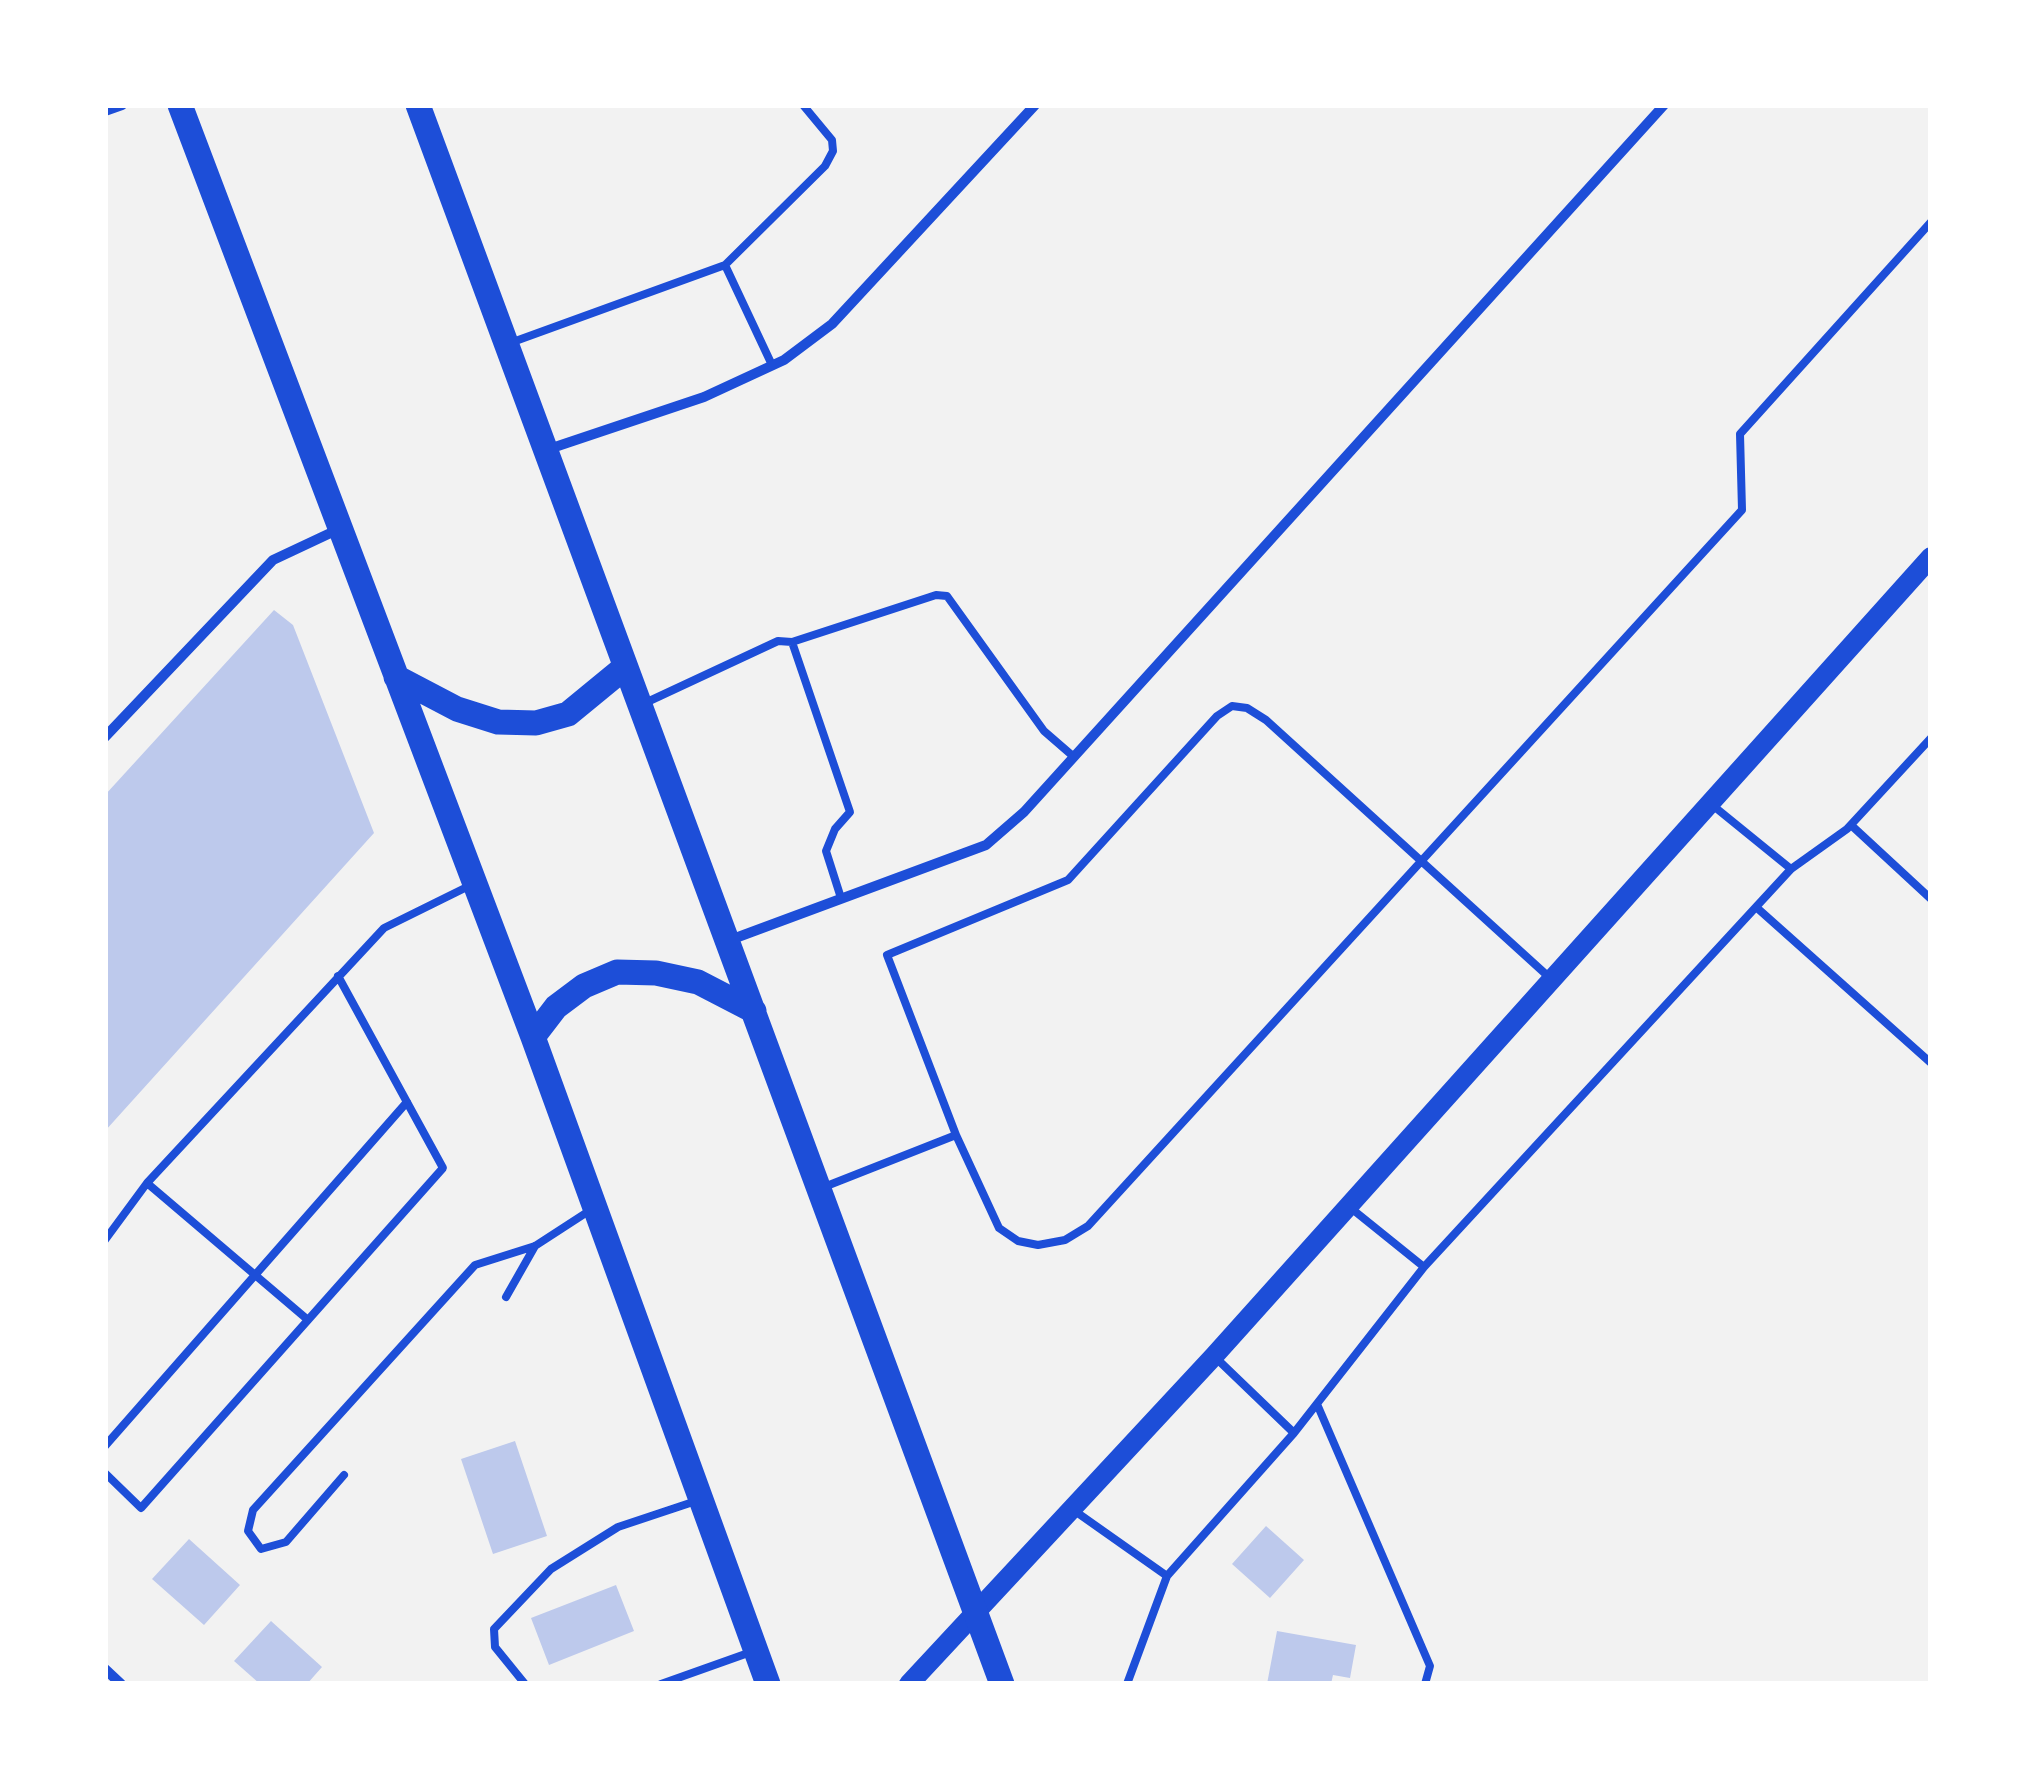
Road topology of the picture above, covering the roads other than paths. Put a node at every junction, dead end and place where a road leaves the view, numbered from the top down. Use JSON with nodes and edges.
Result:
{"nodes":[{"id":1,"x":122,"y":105,"type":"edge"},
{"id":2,"x":180,"y":105,"type":"edge"},
{"id":3,"x":418,"y":105,"type":"edge"},
{"id":4,"x":804,"y":105,"type":"edge"},
{"id":5,"x":1036,"y":105,"type":"edge"},
{"id":6,"x":1664,"y":105,"type":"edge"},
{"id":7,"x":105,"y":111,"type":"edge"},
{"id":8,"x":1931,"y":222,"type":"edge"},
{"id":9,"x":725,"y":266,"type":"junction"},
{"id":10,"x":506,"y":345,"type":"junction"},
{"id":11,"x":772,"y":365,"type":"junction"},
{"id":12,"x":545,"y":450,"type":"junction"},
{"id":13,"x":339,"y":529,"type":"junction"},
{"id":14,"x":1931,"y":558,"type":"edge"},
{"id":15,"x":792,"y":642,"type":"junction"},
{"id":16,"x":624,"y":668,"type":"junction"},
{"id":17,"x":396,"y":677,"type":"junction"},
{"id":18,"x":638,"y":706,"type":"junction"},
{"id":19,"x":105,"y":737,"type":"edge"},
{"id":20,"x":1931,"y":738,"type":"edge"},
{"id":21,"x":1074,"y":758,"type":"junction"},
{"id":22,"x":1710,"y":802,"type":"junction"},
{"id":23,"x":1851,"y":825,"type":"junction"},
{"id":24,"x":1420,"y":864,"type":"junction"},
{"id":25,"x":1791,"y":869,"type":"junction"},
{"id":26,"x":475,"y":883,"type":"junction"},
{"id":27,"x":841,"y":898,"type":"junction"},
{"id":28,"x":1931,"y":899,"type":"edge"},
{"id":29,"x":1756,"y":906,"type":"junction"},
{"id":30,"x":730,"y":940,"type":"junction"},
{"id":31,"x":338,"y":976,"type":"junction"},
{"id":32,"x":1550,"y":978,"type":"junction"},
{"id":33,"x":754,"y":1011,"type":"junction"},
{"id":34,"x":533,"y":1037,"type":"junction"},
{"id":35,"x":1931,"y":1062,"type":"edge"},
{"id":36,"x":407,"y":1102,"type":"junction"},
{"id":37,"x":956,"y":1135,"type":"junction"},
{"id":38,"x":148,"y":1183,"type":"junction"},
{"id":39,"x":820,"y":1188,"type":"junction"},
{"id":40,"x":1348,"y":1206,"type":"junction"},
{"id":41,"x":594,"y":1208,"type":"junction"},
{"id":42,"x":105,"y":1240,"type":"edge"},
{"id":43,"x":535,"y":1246,"type":"junction"},
{"id":44,"x":1424,"y":1266,"type":"junction"},
{"id":45,"x":255,"y":1275,"type":"junction"},
{"id":46,"x":506,"y":1297,"type":"dead end"},
{"id":47,"x":308,"y":1320,"type":"junction"},
{"id":48,"x":1214,"y":1356,"type":"junction"},
{"id":49,"x":1317,"y":1404,"type":"junction"},
{"id":50,"x":1294,"y":1433,"type":"junction"},
{"id":51,"x":105,"y":1446,"type":"edge"},
{"id":52,"x":105,"y":1473,"type":"edge"},
{"id":53,"x":344,"y":1475,"type":"dead end"},
{"id":54,"x":700,"y":1500,"type":"junction"},
{"id":55,"x":1072,"y":1508,"type":"junction"},
{"id":56,"x":1167,"y":1576,"type":"junction"},
{"id":57,"x":977,"y":1613,"type":"junction"},
{"id":58,"x":756,"y":1651,"type":"junction"},
{"id":59,"x":105,"y":1669,"type":"edge"},
{"id":60,"x":122,"y":1684,"type":"edge"},
{"id":61,"x":525,"y":1684,"type":"edge"},
{"id":62,"x":661,"y":1684,"type":"edge"},
{"id":63,"x":768,"y":1684,"type":"edge"},
{"id":64,"x":910,"y":1684,"type":"edge"},
{"id":65,"x":1002,"y":1684,"type":"edge"},
{"id":66,"x":1127,"y":1684,"type":"edge"},
{"id":67,"x":1425,"y":1684,"type":"edge"}],
"edges":[{"from":1,"to":7,"type":"street"},
{"from":2,"to":13,"type":"main road"},
{"from":3,"to":10,"type":"main road"},
{"from":4,"to":9,"type":"lane"},
{"from":5,"to":11,"type":"street"},
{"from":6,"to":21,"type":"street"},
{"from":8,"to":24,"type":"lane"},
{"from":9,"to":10,"type":"lane"},
{"from":9,"to":11,"type":"lane"},
{"from":10,"to":12,"type":"main road"},
{"from":11,"to":12,"type":"street"},
{"from":12,"to":16,"type":"main road"},
{"from":13,"to":17,"type":"main road"},
{"from":13,"to":19,"type":"street"},
{"from":14,"to":22,"type":"main road"},
{"from":15,"to":18,"type":"lane"},
{"from":15,"to":21,"type":"lane"},
{"from":15,"to":27,"type":"lane"},
{"from":16,"to":17,"type":"main road"},
{"from":16,"to":18,"type":"main road"},
{"from":17,"to":26,"type":"main road"},
{"from":18,"to":30,"type":"main road"},
{"from":20,"to":23,"type":"lane"},
{"from":21,"to":27,"type":"street"},
{"from":22,"to":25,"type":"lane"},
{"from":22,"to":32,"type":"main road"},
{"from":23,"to":25,"type":"lane"},
{"from":23,"to":28,"type":"lane"},
{"from":24,"to":32,"type":"lane"},
{"from":24,"to":37,"type":"lane"},
{"from":24,"to":37,"type":"lane"},
{"from":25,"to":29,"type":"lane"},
{"from":26,"to":31,"type":"lane"},
{"from":26,"to":34,"type":"main road"},
{"from":27,"to":30,"type":"street"},
{"from":29,"to":35,"type":"lane"},
{"from":29,"to":44,"type":"lane"},
{"from":30,"to":33,"type":"main road"},
{"from":31,"to":36,"type":"lane"},
{"from":31,"to":38,"type":"lane"},
{"from":32,"to":40,"type":"main road"},
{"from":33,"to":34,"type":"main road"},
{"from":33,"to":39,"type":"main road"},
{"from":34,"to":41,"type":"main road"},
{"from":36,"to":45,"type":"lane"},
{"from":36,"to":47,"type":"lane"},
{"from":37,"to":39,"type":"lane"},
{"from":38,"to":42,"type":"lane"},
{"from":38,"to":45,"type":"lane"},
{"from":39,"to":57,"type":"main road"},
{"from":40,"to":44,"type":"lane"},
{"from":40,"to":48,"type":"main road"},
{"from":41,"to":43,"type":"lane"},
{"from":41,"to":54,"type":"main road"},
{"from":43,"to":46,"type":"lane"},
{"from":43,"to":53,"type":"lane"},
{"from":44,"to":49,"type":"lane"},
{"from":45,"to":47,"type":"lane"},
{"from":45,"to":51,"type":"lane"},
{"from":47,"to":52,"type":"lane"},
{"from":48,"to":50,"type":"lane"},
{"from":48,"to":55,"type":"main road"},
{"from":49,"to":50,"type":"lane"},
{"from":49,"to":67,"type":"lane"},
{"from":50,"to":56,"type":"lane"},
{"from":54,"to":58,"type":"main road"},
{"from":54,"to":61,"type":"lane"},
{"from":55,"to":56,"type":"lane"},
{"from":55,"to":57,"type":"main road"},
{"from":56,"to":66,"type":"lane"},
{"from":57,"to":64,"type":"main road"},
{"from":57,"to":65,"type":"main road"},
{"from":58,"to":62,"type":"lane"},
{"from":58,"to":63,"type":"main road"},
{"from":59,"to":60,"type":"street"}]}
